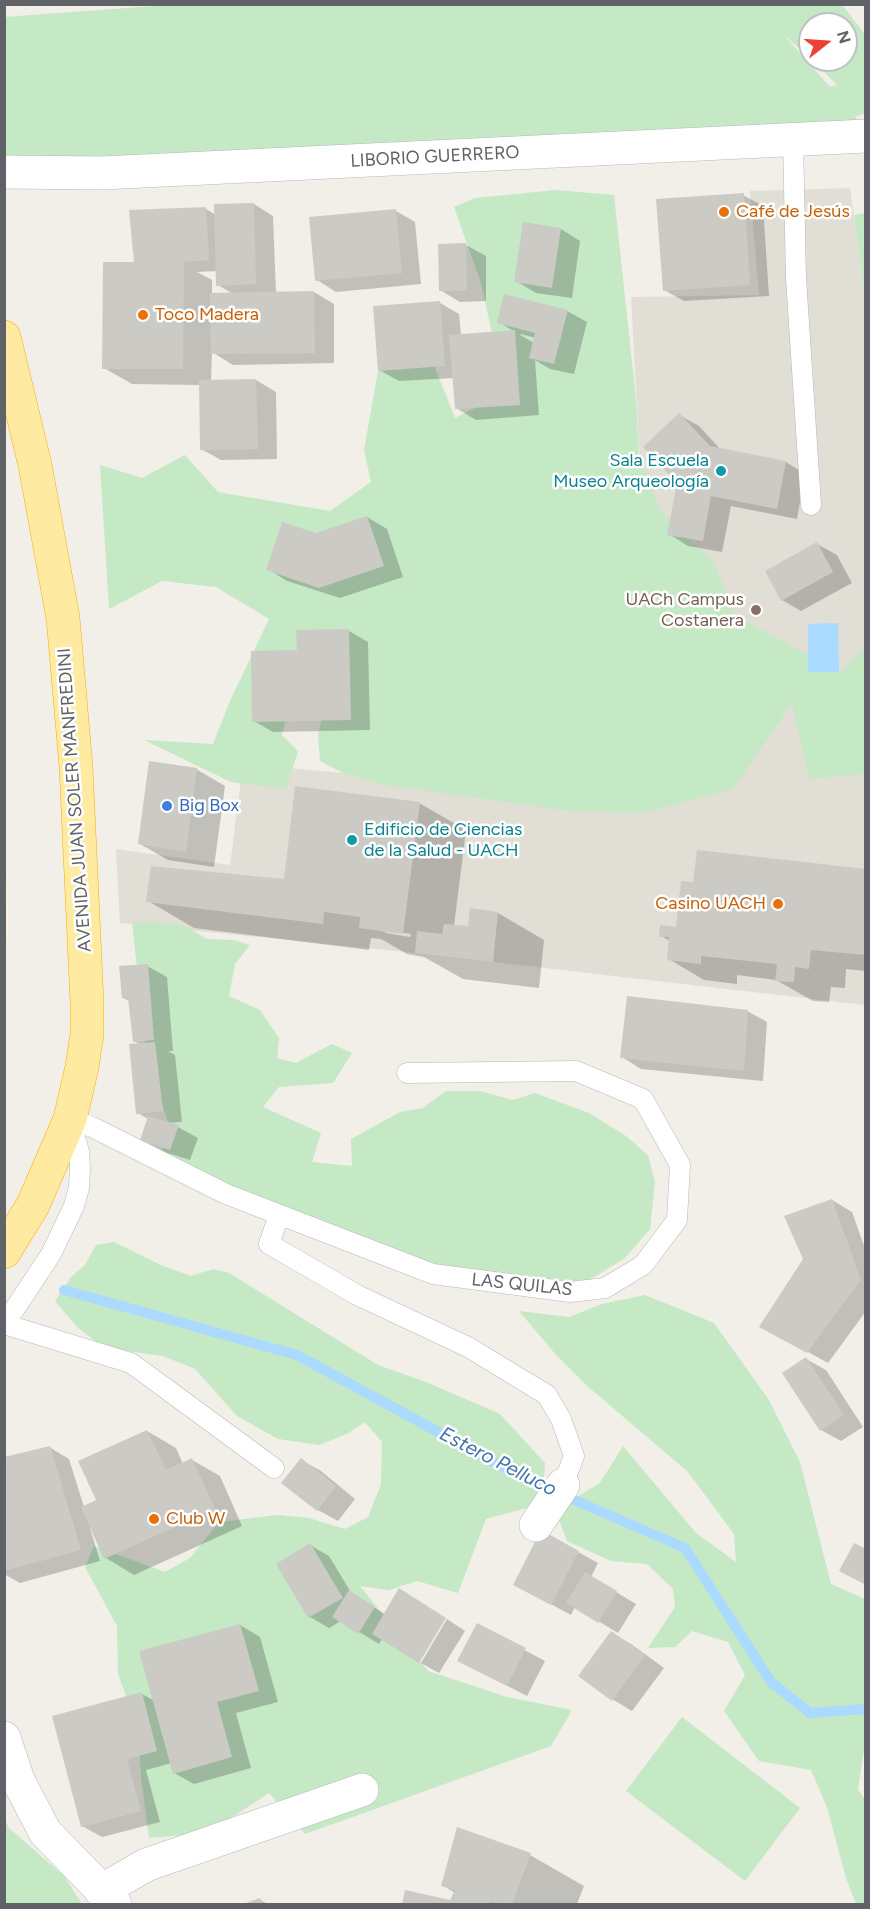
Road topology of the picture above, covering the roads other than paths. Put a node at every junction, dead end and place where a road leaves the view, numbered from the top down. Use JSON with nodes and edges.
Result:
{"nodes":[{"id":1,"x":866,"y":136,"type":"edge"},
{"id":2,"x":794,"y":139,"type":"junction"},
{"id":3,"x":4,"y":172,"type":"edge"},
{"id":4,"x":4,"y":337,"type":"edge"},
{"id":5,"x":811,"y":505,"type":"dead end"},
{"id":6,"x":407,"y":1073,"type":"dead end"},
{"id":7,"x":70,"y":1119,"type":"junction"},
{"id":8,"x":279,"y":1215,"type":"junction"},
{"id":9,"x":4,"y":1252,"type":"edge"},
{"id":10,"x":4,"y":1322,"type":"edge"},
{"id":11,"x":274,"y":1468,"type":"dead end"},
{"id":12,"x":548,"y":1507,"type":"dead end"},
{"id":13,"x":4,"y":1738,"type":"edge"},
{"id":14,"x":362,"y":1790,"type":"dead end"},
{"id":15,"x":108,"y":1898,"type":"edge"}],
"edges":[{"from":1,"to":2,"type":"street","name":"LIBORIO GUERRERO"},
{"from":2,"to":3,"type":"street","name":"LIBORIO GUERRERO"},
{"from":2,"to":5,"type":"lane"},
{"from":4,"to":7,"type":"highway","name":"AVENIDA JUAN SOLER MANFREDINI"},
{"from":6,"to":8,"type":"lane","name":"LAS QUILAS"},
{"from":7,"to":8,"type":"lane","name":"LAS QUILAS"},
{"from":7,"to":9,"type":"highway","name":"AVENIDA JUAN SOLER MANFREDINI"},
{"from":7,"to":10,"type":"lane"},
{"from":8,"to":12,"type":"lane"},
{"from":10,"to":11,"type":"lane"},
{"from":13,"to":15,"type":"street"},
{"from":14,"to":15,"type":"street"}]}
